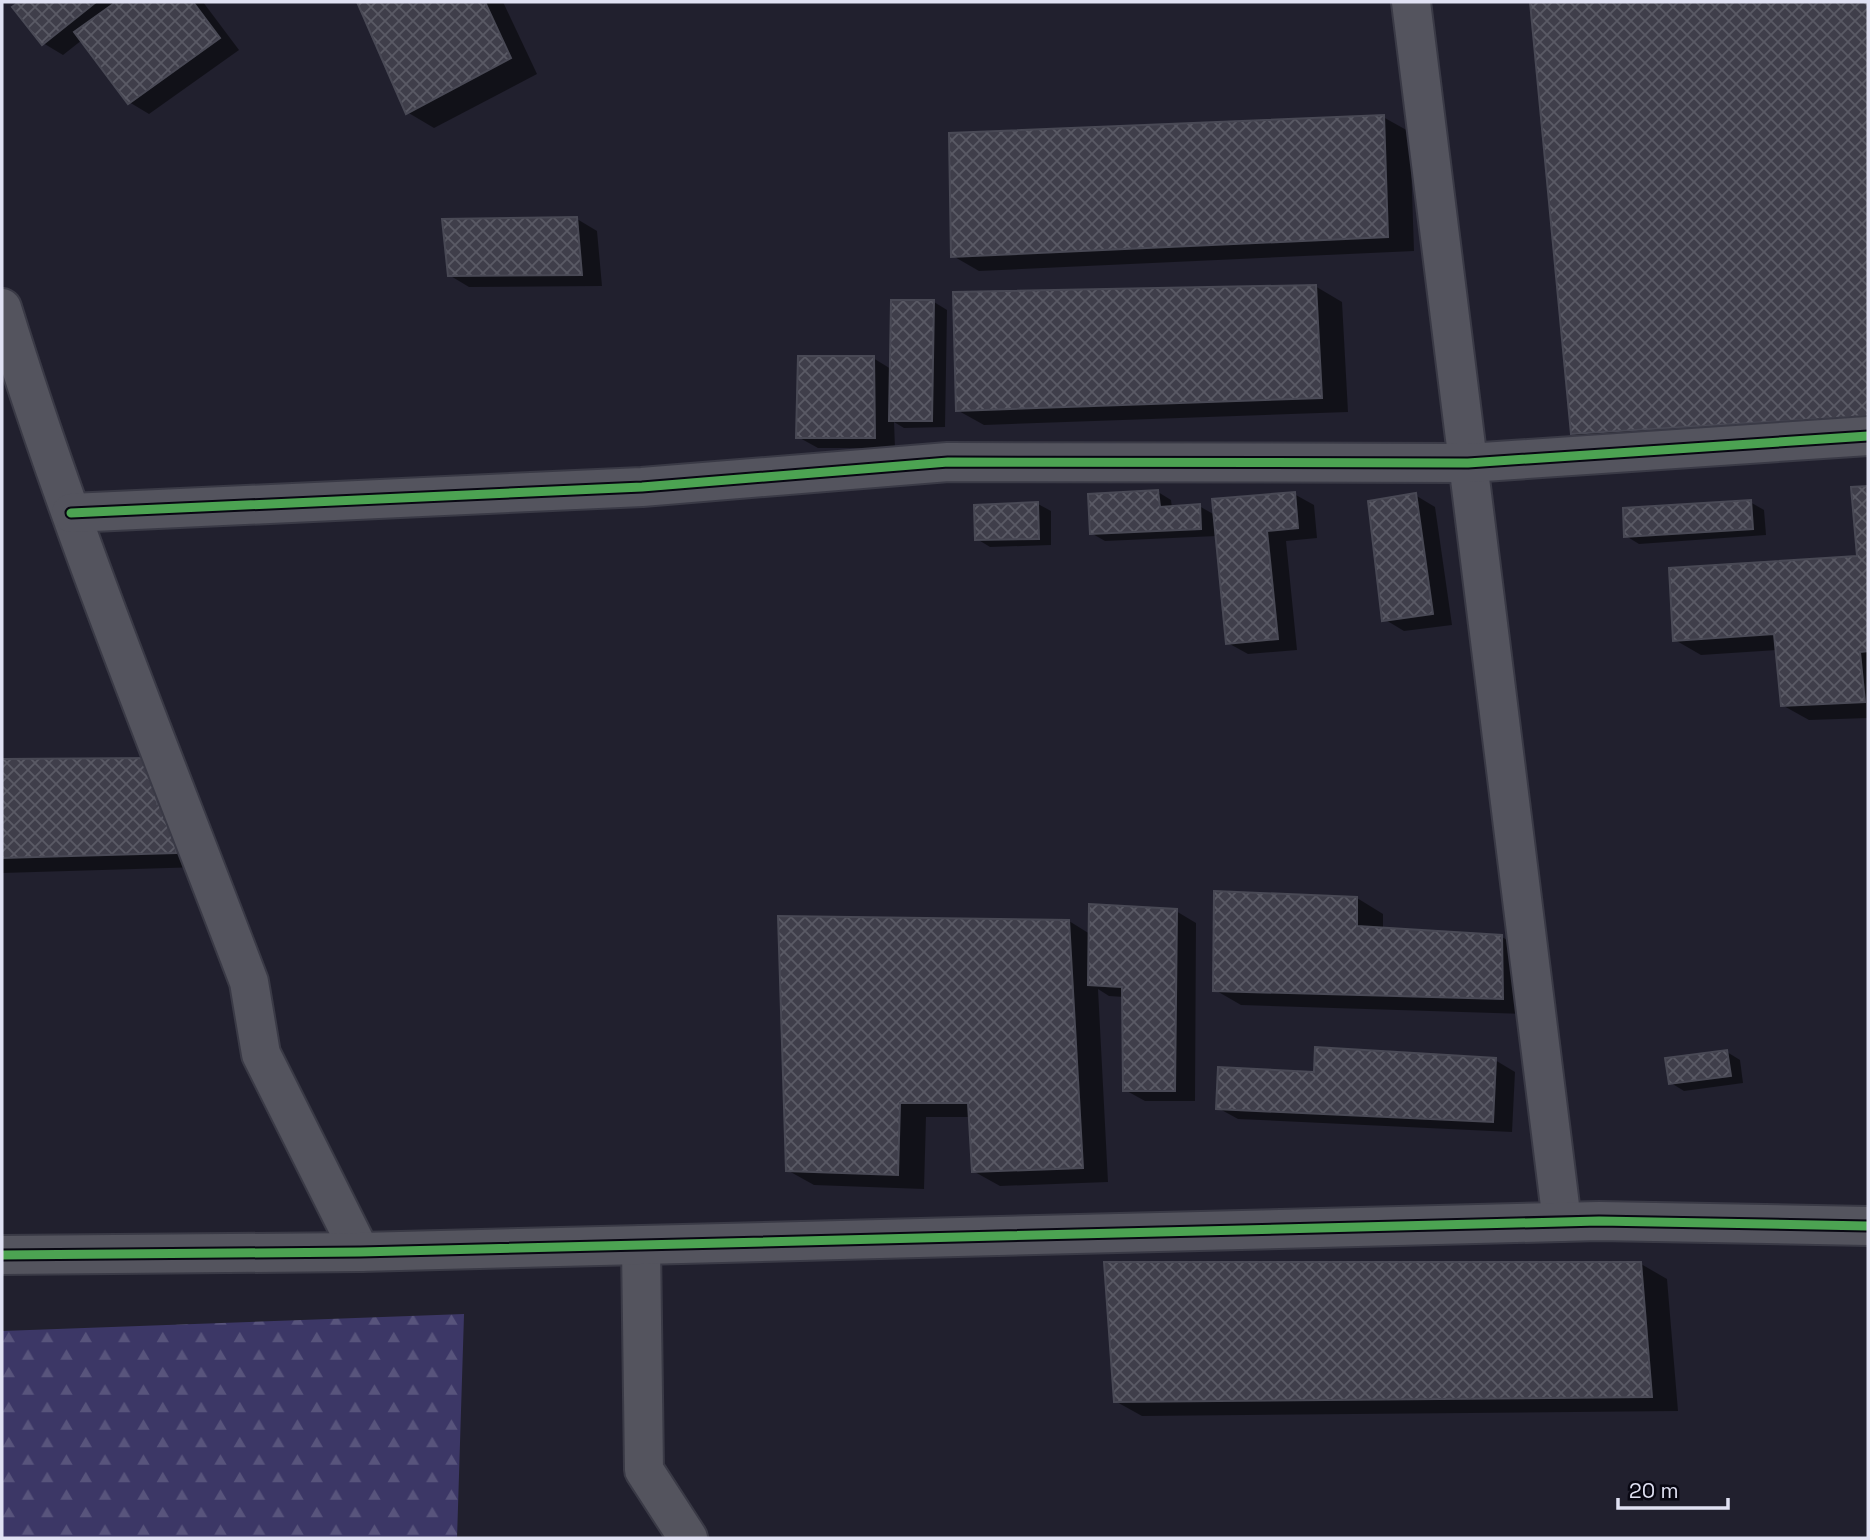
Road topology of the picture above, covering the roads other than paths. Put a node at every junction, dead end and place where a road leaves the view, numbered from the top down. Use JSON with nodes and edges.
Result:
{"nodes":[{"id":1,"x":1411,"y":2,"type":"edge"},
{"id":2,"x":2,"y":307,"type":"edge"},
{"id":3,"x":1868,"y":436,"type":"edge"},
{"id":4,"x":1468,"y":463,"type":"junction"},
{"id":5,"x":71,"y":513,"type":"junction"},
{"id":6,"x":1562,"y":1222,"type":"junction"},
{"id":7,"x":1868,"y":1226,"type":"edge"},
{"id":8,"x":641,"y":1244,"type":"junction"},
{"id":9,"x":359,"y":1252,"type":"junction"},
{"id":10,"x":2,"y":1255,"type":"edge"},
{"id":11,"x":688,"y":1538,"type":"edge"}],
"edges":[{"from":1,"to":4,"type":"street"},
{"from":2,"to":5,"type":"street"},
{"from":3,"to":4,"type":"street"},
{"from":4,"to":5,"type":"street"},
{"from":4,"to":6,"type":"street"},
{"from":5,"to":9,"type":"street"},
{"from":6,"to":7,"type":"street"},
{"from":6,"to":8,"type":"street"},
{"from":8,"to":9,"type":"street"},
{"from":8,"to":11,"type":"street"},
{"from":9,"to":10,"type":"street"}]}
